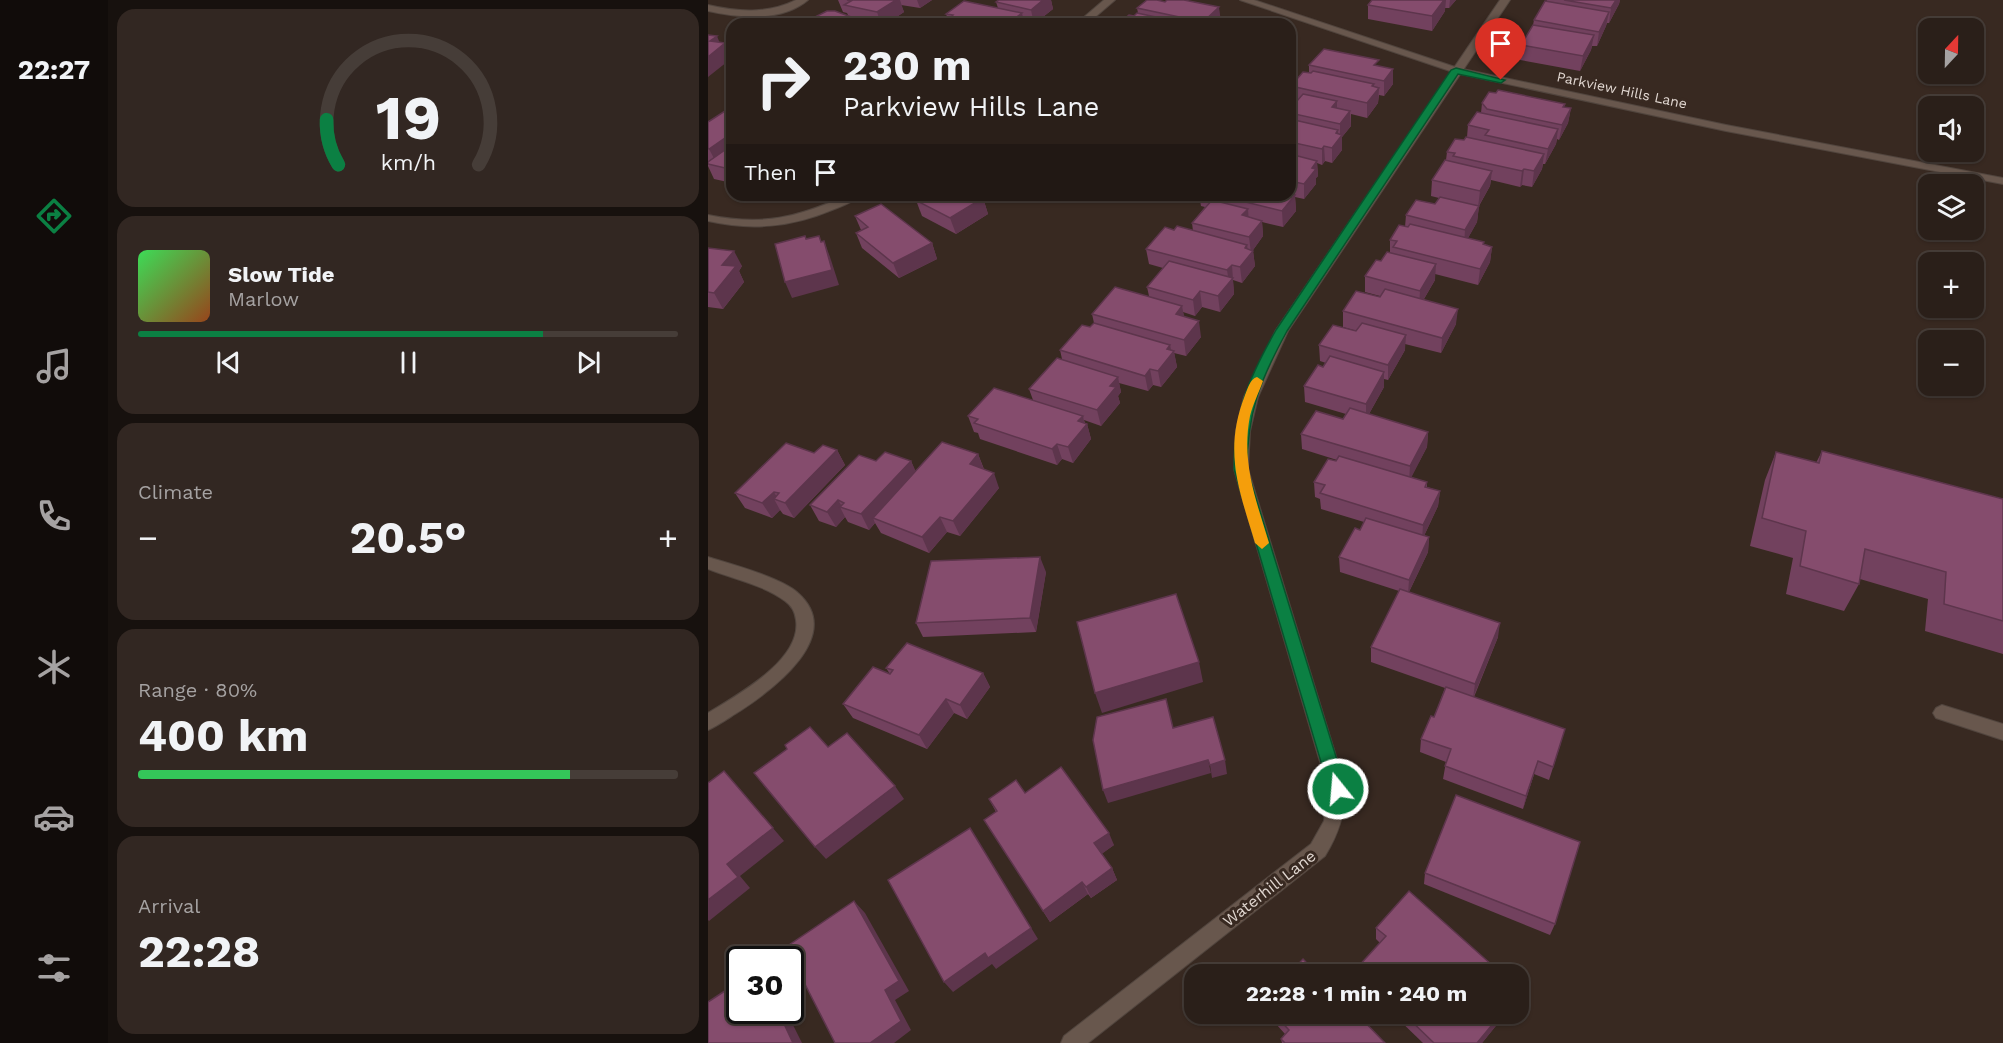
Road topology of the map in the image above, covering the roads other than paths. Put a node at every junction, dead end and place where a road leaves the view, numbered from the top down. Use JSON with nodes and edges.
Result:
{"nodes":[{"id":1,"x":803,"y":0,"type":"edge"},
{"id":2,"x":1110,"y":0,"type":"edge"},
{"id":3,"x":1245,"y":0,"type":"edge"},
{"id":4,"x":1505,"y":0,"type":"edge"},
{"id":5,"x":708,"y":8,"type":"edge"},
{"id":6,"x":1088,"y":18,"type":"edge"},
{"id":7,"x":1456,"y":70,"type":"junction"},
{"id":8,"x":2003,"y":182,"type":"edge"},
{"id":9,"x":841,"y":201,"type":"edge"},
{"id":10,"x":708,"y":218,"type":"edge"},
{"id":11,"x":708,"y":563,"type":"edge"},
{"id":12,"x":1942,"y":713,"type":"dead end"},
{"id":13,"x":708,"y":722,"type":"edge"},
{"id":14,"x":2003,"y":732,"type":"edge"},
{"id":15,"x":1071,"y":1043,"type":"edge"}],
"edges":[{"from":1,"to":5,"type":"street"},
{"from":2,"to":6,"type":"street"},
{"from":3,"to":7,"type":"street","name":"Parkview Hills Lane"},
{"from":4,"to":7,"type":"street","name":"Waterhill Lane"},
{"from":7,"to":8,"type":"street","name":"Parkview Hills Lane"},
{"from":7,"to":15,"type":"street","name":"Waterhill Lane"},
{"from":9,"to":10,"type":"street"},
{"from":11,"to":13,"type":"street"},
{"from":12,"to":14,"type":"street"}]}
